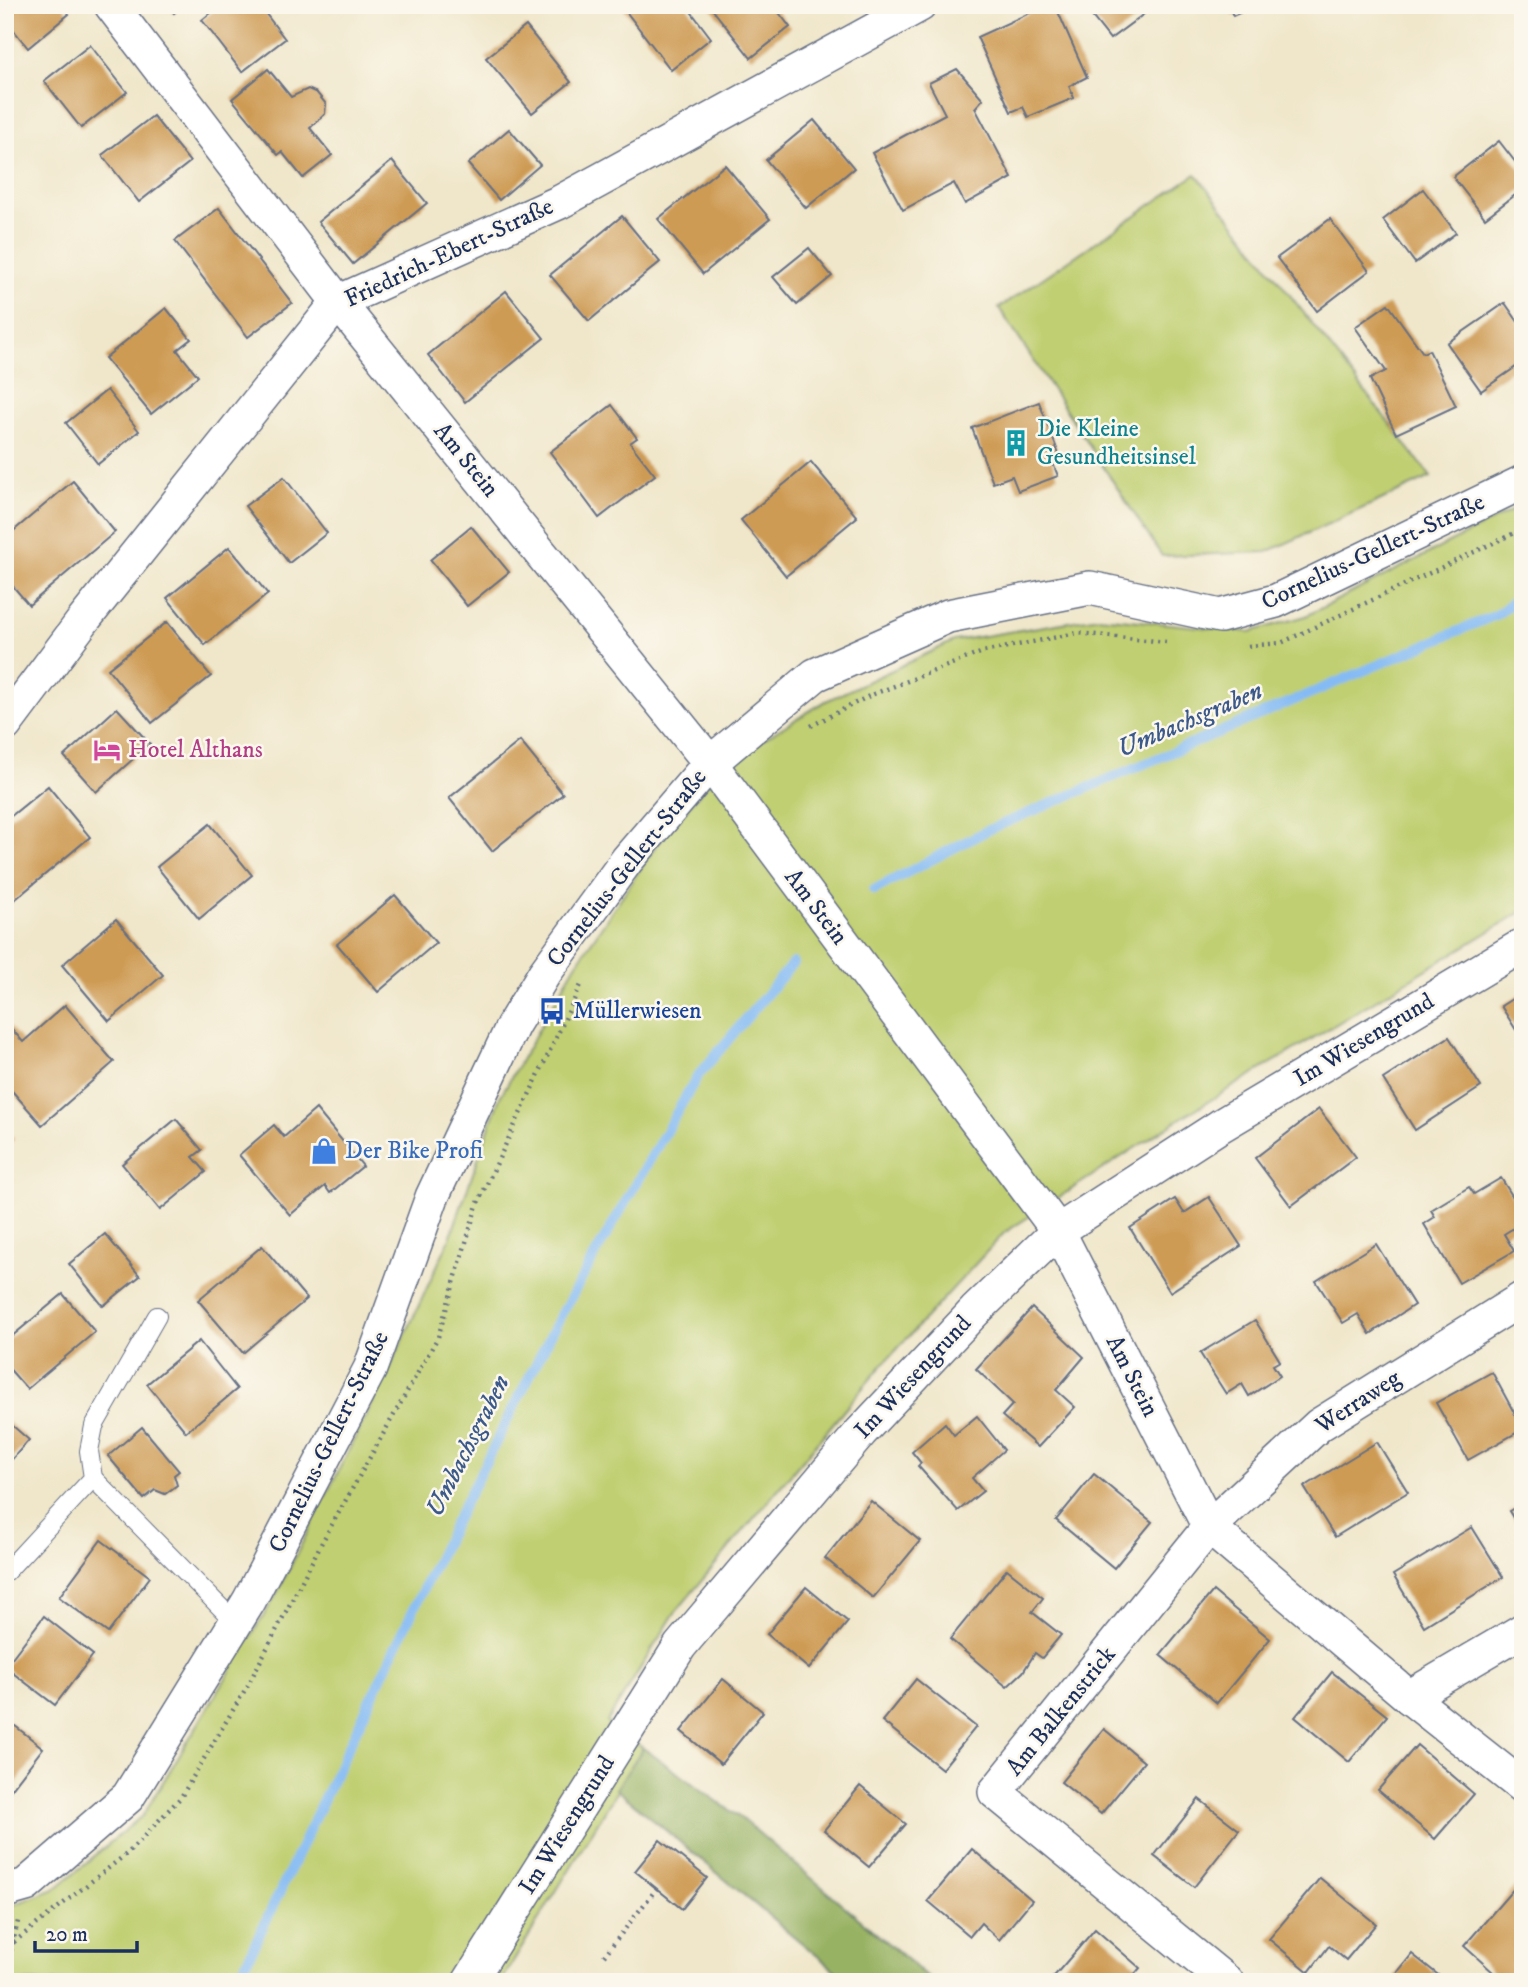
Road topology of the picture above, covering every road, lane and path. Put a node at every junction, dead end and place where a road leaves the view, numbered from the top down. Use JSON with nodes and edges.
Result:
{"nodes":[{"id":1,"x":111,"y":5,"type":"edge"},
{"id":2,"x":920,"y":5,"type":"edge"},
{"id":3,"x":338,"y":302,"type":"junction"},
{"id":4,"x":1523,"y":482,"type":"edge"},
{"id":5,"x":1523,"y":529,"type":"edge"},
{"id":6,"x":1180,"y":643,"type":"dead end"},
{"id":7,"x":1243,"y":647,"type":"dead end"},
{"id":8,"x":5,"y":724,"type":"edge"},
{"id":9,"x":801,"y":731,"type":"dead end"},
{"id":10,"x":710,"y":763,"type":"junction"},
{"id":11,"x":1523,"y":945,"type":"edge"},
{"id":12,"x":587,"y":972,"type":"dead end"},
{"id":13,"x":1058,"y":1231,"type":"junction"},
{"id":14,"x":1523,"y":1298,"type":"edge"},
{"id":15,"x":157,"y":1316,"type":"dead end"},
{"id":16,"x":93,"y":1478,"type":"junction"},
{"id":17,"x":1209,"y":1527,"type":"junction"},
{"id":18,"x":5,"y":1573,"type":"edge"},
{"id":19,"x":236,"y":1623,"type":"junction"},
{"id":20,"x":1523,"y":1630,"type":"edge"},
{"id":21,"x":1409,"y":1697,"type":"junction"},
{"id":22,"x":1523,"y":1787,"type":"edge"},
{"id":23,"x":16,"y":1888,"type":"edge"},
{"id":24,"x":657,"y":1888,"type":"dead end"},
{"id":25,"x":604,"y":1956,"type":"dead end"},
{"id":26,"x":5,"y":1978,"type":"edge"},
{"id":27,"x":469,"y":1982,"type":"edge"},
{"id":28,"x":1227,"y":1982,"type":"edge"}],
"edges":[{"from":1,"to":3,"type":"street","name":"Am Stein"},
{"from":2,"to":3,"type":"street","name":"Friedrich-Ebert-Straße"},
{"from":3,"to":8,"type":"street","name":"Friedrich-Ebert-Straße"},
{"from":3,"to":10,"type":"street","name":"Am Stein"},
{"from":4,"to":10,"type":"street","name":"Cornelius-Gellert-Straße"},
{"from":5,"to":7,"type":"path"},
{"from":6,"to":9,"type":"path"},
{"from":10,"to":13,"type":"street","name":"Am Stein"},
{"from":10,"to":19,"type":"street","name":"Cornelius-Gellert-Straße"},
{"from":11,"to":13,"type":"street","name":"Im Wiesengrund"},
{"from":12,"to":26,"type":"path"},
{"from":13,"to":17,"type":"street","name":"Am Stein"},
{"from":13,"to":27,"type":"street","name":"Im Wiesengrund"},
{"from":14,"to":17,"type":"street","name":"Werraweg"},
{"from":15,"to":16,"type":"lane"},
{"from":16,"to":18,"type":"lane"},
{"from":16,"to":19,"type":"lane"},
{"from":17,"to":21,"type":"street","name":"Am Stein"},
{"from":17,"to":28,"type":"street","name":"Am Balkenstrick"},
{"from":19,"to":23,"type":"street","name":"Cornelius-Gellert-Straße"},
{"from":20,"to":21,"type":"street"},
{"from":21,"to":22,"type":"street","name":"Am Stein"},
{"from":24,"to":25,"type":"path"}]}
